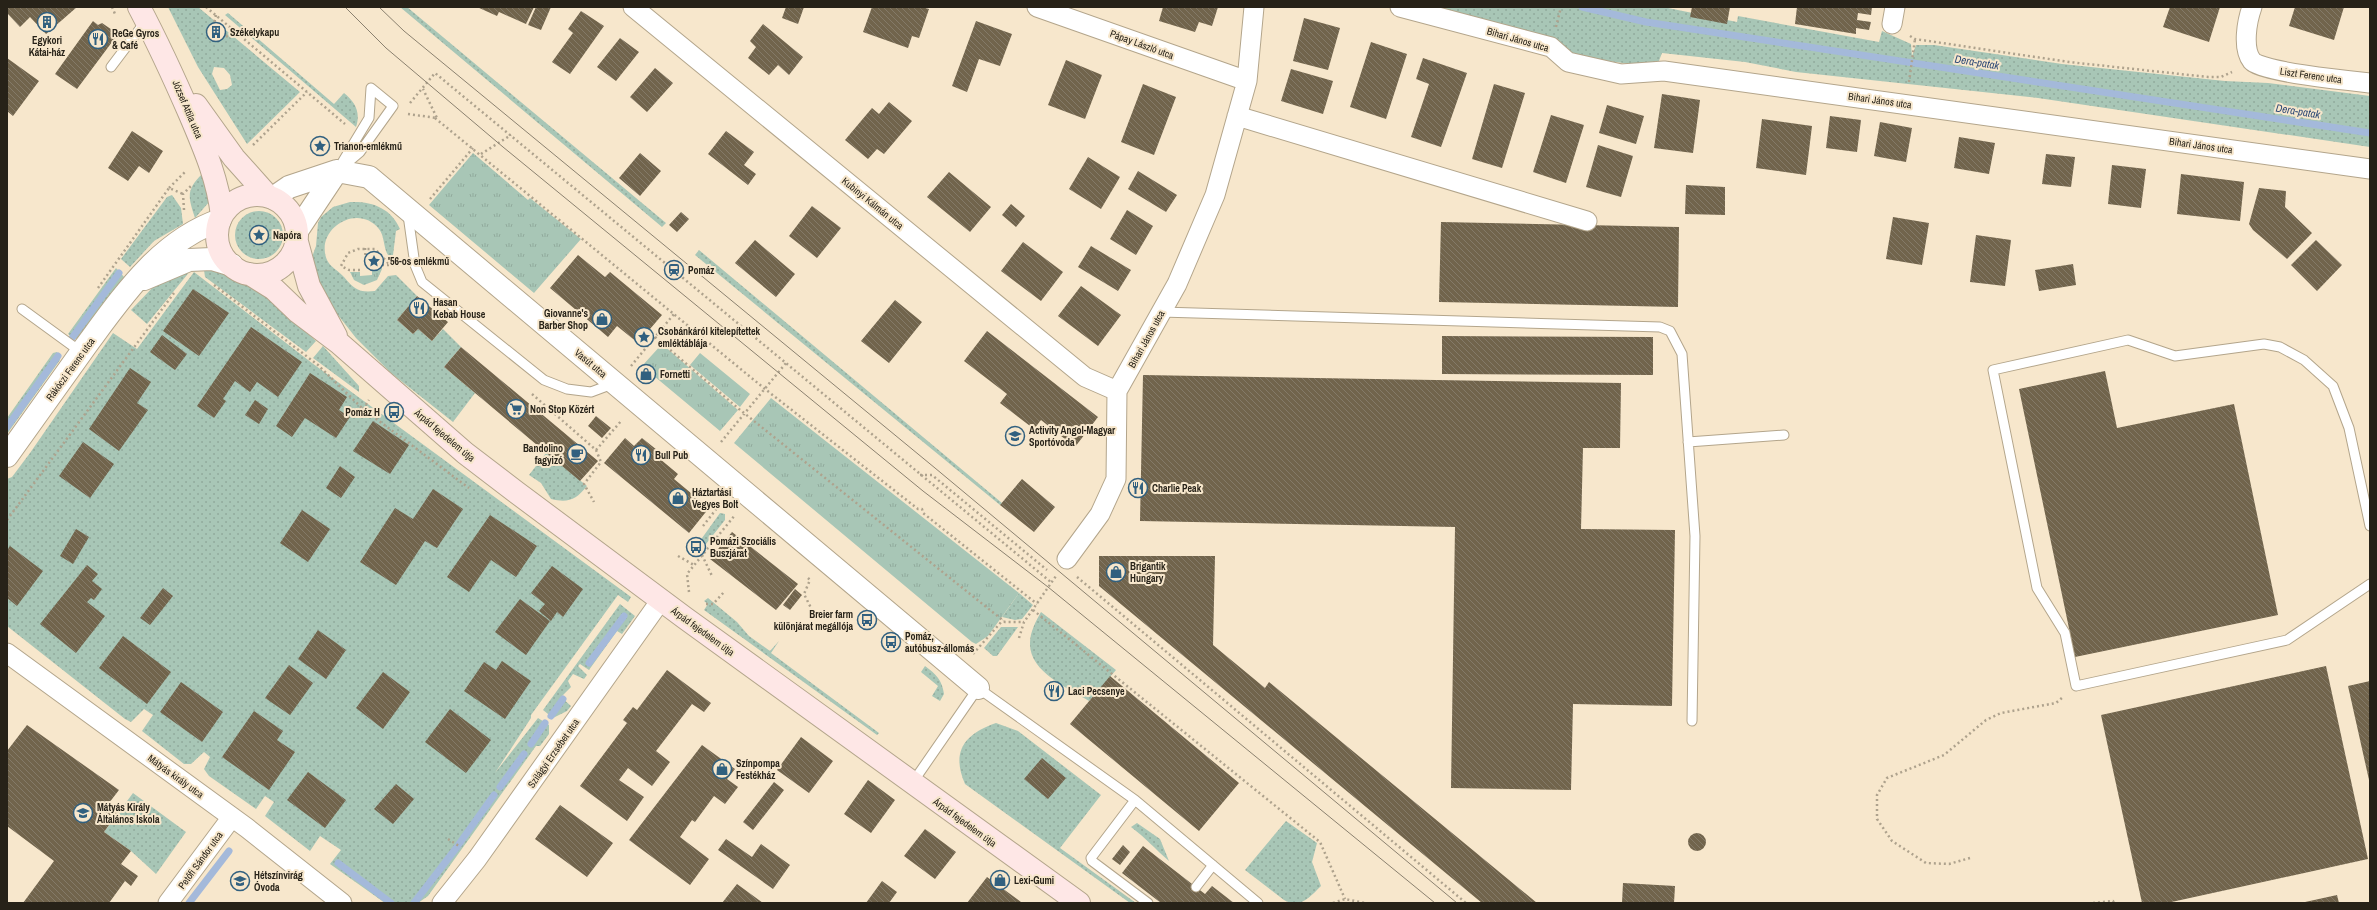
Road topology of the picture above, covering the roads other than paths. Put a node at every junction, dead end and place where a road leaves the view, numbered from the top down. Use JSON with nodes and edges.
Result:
{"nodes":[{"id":1,"x":633,"y":7,"type":"edge"},
{"id":2,"x":1037,"y":7,"type":"edge"},
{"id":3,"x":1254,"y":7,"type":"edge"},
{"id":4,"x":1400,"y":7,"type":"edge"},
{"id":5,"x":2252,"y":7,"type":"edge"},
{"id":6,"x":142,"y":14,"type":"edge"},
{"id":7,"x":169,"y":65,"type":"junction"},
{"id":8,"x":111,"y":67,"type":"dead end"},
{"id":9,"x":1247,"y":81,"type":"junction"},
{"id":10,"x":2370,"y":83,"type":"edge"},
{"id":11,"x":1237,"y":116,"type":"junction"},
{"id":12,"x":2370,"y":169,"type":"edge"},
{"id":13,"x":337,"y":171,"type":"junction"},
{"id":14,"x":271,"y":197,"type":"junction"},
{"id":15,"x":417,"y":208,"type":"junction"},
{"id":16,"x":221,"y":218,"type":"junction"},
{"id":17,"x":1587,"y":221,"type":"dead end"},
{"id":18,"x":297,"y":237,"type":"junction"},
{"id":19,"x":241,"y":270,"type":"junction"},
{"id":20,"x":134,"y":283,"type":"junction"},
{"id":21,"x":22,"y":309,"type":"dead end"},
{"id":22,"x":1161,"y":312,"type":"junction"},
{"id":23,"x":340,"y":343,"type":"junction"},
{"id":24,"x":81,"y":352,"type":"junction"},
{"id":25,"x":615,"y":383,"type":"junction"},
{"id":26,"x":1117,"y":391,"type":"junction"},
{"id":27,"x":1784,"y":434,"type":"dead end"},
{"id":28,"x":1688,"y":442,"type":"junction"},
{"id":29,"x":7,"y":456,"type":"edge"},
{"id":30,"x":2370,"y":526,"type":"edge"},
{"id":31,"x":1065,"y":562,"type":"road end"},
{"id":32,"x":2370,"y":584,"type":"edge"},
{"id":33,"x":661,"y":600,"type":"junction"},
{"id":34,"x":7,"y":652,"type":"edge"},
{"id":35,"x":978,"y":688,"type":"junction"},
{"id":36,"x":1692,"y":721,"type":"dead end"},
{"id":37,"x":912,"y":784,"type":"junction"},
{"id":38,"x":1135,"y":800,"type":"junction"},
{"id":39,"x":232,"y":817,"type":"junction"},
{"id":40,"x":1213,"y":865,"type":"junction"},
{"id":41,"x":1196,"y":887,"type":"dead end"},
{"id":42,"x":168,"y":903,"type":"edge"},
{"id":43,"x":342,"y":903,"type":"edge"},
{"id":44,"x":442,"y":903,"type":"edge"},
{"id":45,"x":1079,"y":903,"type":"edge"},
{"id":46,"x":1148,"y":903,"type":"edge"},
{"id":47,"x":1258,"y":903,"type":"edge"}],
"edges":[{"from":1,"to":26,"type":"street","name":"Kubinyi Kálmán utca"},
{"from":2,"to":9,"type":"street","name":"Pápay László utca"},
{"from":3,"to":9,"type":"street","name":"Bihari János utca"},
{"from":4,"to":12,"type":"street","name":"Bihari János utca"},
{"from":5,"to":10,"type":"street","name":"Liszt Ferenc utca"},
{"from":6,"to":7,"type":"main road","name":"József Attila utca"},
{"from":6,"to":8,"type":"lane"},
{"from":7,"to":14,"type":"main road"},
{"from":7,"to":16,"type":"main road","name":"József Attila utca"},
{"from":9,"to":11,"type":"street","name":"Bihari János utca"},
{"from":11,"to":17,"type":"street"},
{"from":11,"to":22,"type":"street","name":"Bihari János utca"},
{"from":13,"to":13,"type":"lane"},
{"from":13,"to":14,"type":"street"},
{"from":13,"to":15,"type":"street","name":"Vasút utca"},
{"from":13,"to":18,"type":"street"},
{"from":14,"to":16,"type":"main road"},
{"from":14,"to":18,"type":"main road"},
{"from":15,"to":25,"type":"street","name":"Vasút utca"},
{"from":15,"to":25,"type":"lane","name":"Vasút utca"},
{"from":16,"to":19,"type":"main road"},
{"from":16,"to":20,"type":"street","name":"Rákóczi Ferenc utca"},
{"from":18,"to":19,"type":"main road"},
{"from":18,"to":23,"type":"main road","name":"Árpád fejedelem útja"},
{"from":19,"to":20,"type":"street","name":"Rákóczi Ferenc utca"},
{"from":19,"to":23,"type":"main road","name":"Árpád fejedelem útja"},
{"from":20,"to":24,"type":"street","name":"Rákóczi Ferenc utca"},
{"from":21,"to":24,"type":"lane"},
{"from":22,"to":26,"type":"street","name":"Bihari János utca"},
{"from":22,"to":28,"type":"lane"},
{"from":23,"to":33,"type":"main road","name":"Árpád fejedelem útja"},
{"from":24,"to":29,"type":"street","name":"Rákóczi Ferenc utca"},
{"from":25,"to":35,"type":"street"},
{"from":26,"to":31,"type":"street","name":"Bihari János utca"},
{"from":27,"to":28,"type":"lane"},
{"from":28,"to":36,"type":"lane"},
{"from":30,"to":32,"type":"lane"},
{"from":33,"to":37,"type":"main road","name":"Árpád fejedelem útja"},
{"from":33,"to":44,"type":"street","name":"Szilágyi Erzsébet utca"},
{"from":34,"to":39,"type":"street","name":"Mátyás király utca"},
{"from":35,"to":37,"type":"lane"},
{"from":35,"to":38,"type":"lane"},
{"from":37,"to":45,"type":"main road","name":"Árpád fejedelem útja"},
{"from":38,"to":40,"type":"lane"},
{"from":38,"to":46,"type":"lane"},
{"from":39,"to":42,"type":"street","name":"Petőfi Sándor utca"},
{"from":39,"to":43,"type":"street","name":"Mátyás király utca"},
{"from":40,"to":41,"type":"lane"},
{"from":40,"to":47,"type":"lane"}]}
